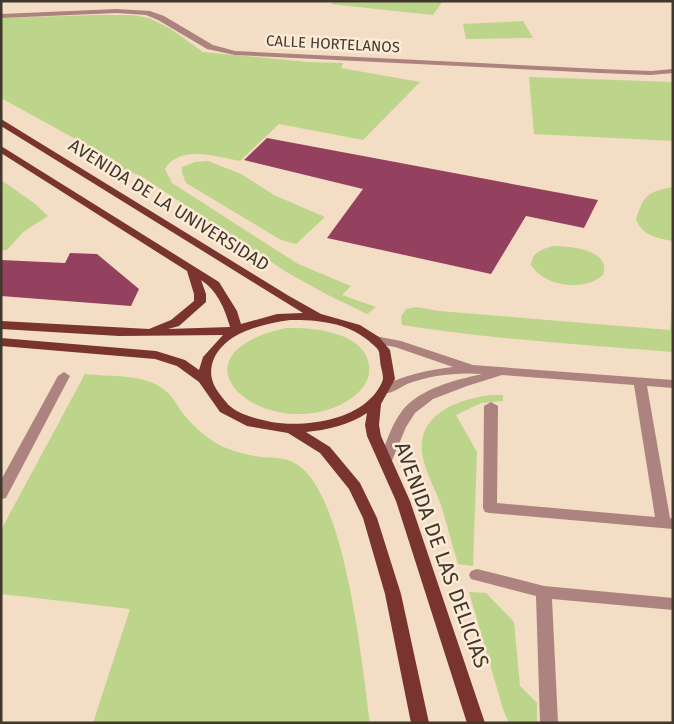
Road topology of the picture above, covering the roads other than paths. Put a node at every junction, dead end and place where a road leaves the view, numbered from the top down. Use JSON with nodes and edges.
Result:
{"nodes":[{"id":1,"x":1,"y":16,"type":"edge"},
{"id":2,"x":673,"y":71,"type":"edge"},
{"id":3,"x":1,"y":122,"type":"edge"},
{"id":4,"x":1,"y":149,"type":"edge"},
{"id":5,"x":192,"y":269,"type":"junction"},
{"id":6,"x":319,"y":316,"type":"junction"},
{"id":7,"x":1,"y":325,"type":"edge"},
{"id":8,"x":237,"y":330,"type":"junction"},
{"id":9,"x":145,"y":333,"type":"junction"},
{"id":10,"x":375,"y":340,"type":"junction"},
{"id":11,"x":1,"y":342,"type":"edge"},
{"id":12,"x":472,"y":369,"type":"junction"},
{"id":13,"x":504,"y":372,"type":"junction"},
{"id":14,"x":64,"y":376,"type":"dead end"},
{"id":15,"x":204,"y":379,"type":"junction"},
{"id":16,"x":640,"y":382,"type":"junction"},
{"id":17,"x":673,"y":384,"type":"edge"},
{"id":18,"x":386,"y":390,"type":"junction"},
{"id":19,"x":376,"y":403,"type":"junction"},
{"id":20,"x":491,"y":406,"type":"dead end"},
{"id":21,"x":292,"y":429,"type":"junction"},
{"id":22,"x":386,"y":460,"type":"junction"},
{"id":23,"x":1,"y":494,"type":"edge"},
{"id":24,"x":668,"y":524,"type":"edge"},
{"id":25,"x":477,"y":576,"type":"dead end"},
{"id":26,"x":544,"y":592,"type":"junction"},
{"id":27,"x":673,"y":604,"type":"edge"},
{"id":28,"x":420,"y":723,"type":"edge"},
{"id":29,"x":476,"y":723,"type":"edge"},
{"id":30,"x":549,"y":723,"type":"edge"}],
"edges":[{"from":1,"to":2,"type":"street","name":"CALLE HORTELANOS"},
{"from":3,"to":6,"type":"main road","name":"AVENIDA DE LA UNIVERSIDAD"},
{"from":4,"to":5,"type":"main road"},
{"from":5,"to":8,"type":"main road"},
{"from":5,"to":9,"type":"main road"},
{"from":6,"to":8,"type":"main road"},
{"from":6,"to":10,"type":"main road"},
{"from":7,"to":9,"type":"main road"},
{"from":8,"to":9,"type":"main road"},
{"from":8,"to":15,"type":"main road"},
{"from":10,"to":12,"type":"street"},
{"from":10,"to":18,"type":"main road"},
{"from":11,"to":15,"type":"main road"},
{"from":12,"to":13,"type":"street"},
{"from":12,"to":18,"type":"street"},
{"from":13,"to":16,"type":"street"},
{"from":13,"to":22,"type":"street"},
{"from":14,"to":23,"type":"street"},
{"from":15,"to":21,"type":"main road"},
{"from":16,"to":17,"type":"street"},
{"from":16,"to":24,"type":"street"},
{"from":18,"to":19,"type":"main road"},
{"from":19,"to":21,"type":"main road"},
{"from":19,"to":22,"type":"main road","name":"AVENIDA DE LAS DELICIAS"},
{"from":20,"to":24,"type":"street"},
{"from":21,"to":28,"type":"main road"},
{"from":22,"to":29,"type":"main road","name":"AVENIDA DE LAS DELICIAS"},
{"from":25,"to":26,"type":"street"},
{"from":26,"to":27,"type":"street"},
{"from":26,"to":30,"type":"street"}]}
